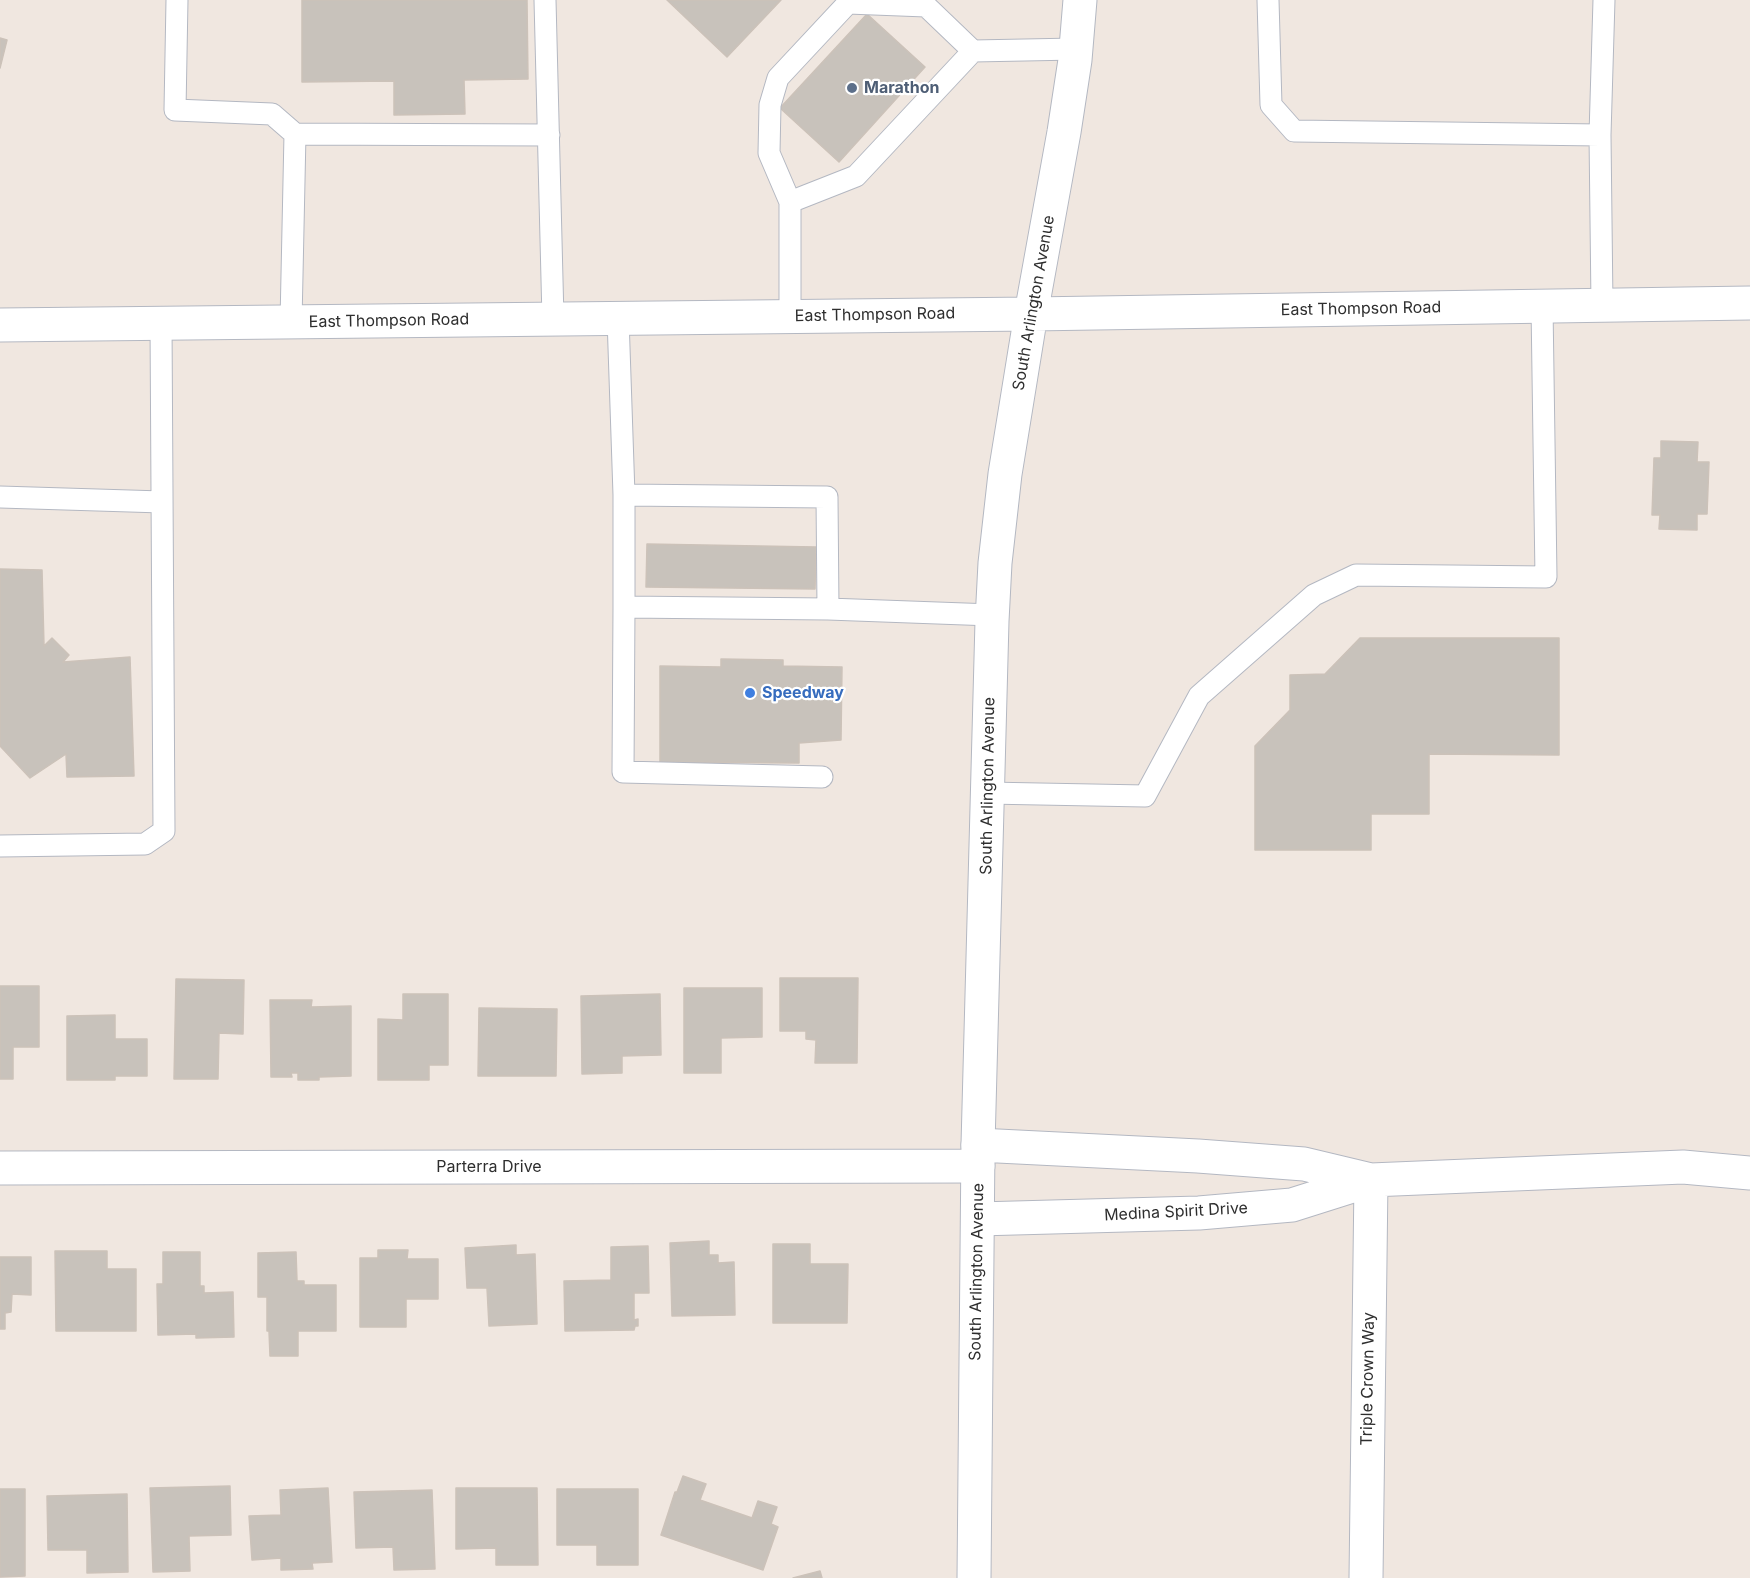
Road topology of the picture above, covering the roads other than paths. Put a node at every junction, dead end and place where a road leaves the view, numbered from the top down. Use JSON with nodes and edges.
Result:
{"nodes":[{"id":1,"x":177,"y":0,"type":"edge"},
{"id":2,"x":545,"y":0,"type":"edge"},
{"id":3,"x":1080,"y":0,"type":"edge"},
{"id":4,"x":1268,"y":0,"type":"edge"},
{"id":5,"x":1604,"y":0,"type":"edge"},
{"id":6,"x":1076,"y":49,"type":"junction"},
{"id":7,"x":973,"y":51,"type":"junction"},
{"id":8,"x":295,"y":134,"type":"junction"},
{"id":9,"x":549,"y":135,"type":"junction"},
{"id":10,"x":1600,"y":135,"type":"junction"},
{"id":11,"x":790,"y":202,"type":"junction"},
{"id":12,"x":1750,"y":303,"type":"edge"},
{"id":13,"x":1602,"y":305,"type":"junction"},
{"id":14,"x":1542,"y":306,"type":"junction"},
{"id":15,"x":1031,"y":314,"type":"junction"},
{"id":16,"x":790,"y":316,"type":"junction"},
{"id":17,"x":618,"y":318,"type":"junction"},
{"id":18,"x":553,"y":319,"type":"junction"},
{"id":19,"x":291,"y":322,"type":"junction"},
{"id":20,"x":161,"y":323,"type":"junction"},
{"id":21,"x":0,"y":325,"type":"edge"},
{"id":22,"x":624,"y":495,"type":"junction"},
{"id":23,"x":0,"y":497,"type":"edge"},
{"id":24,"x":162,"y":502,"type":"junction"},
{"id":25,"x":624,"y":607,"type":"junction"},
{"id":26,"x":828,"y":609,"type":"junction"},
{"id":27,"x":992,"y":615,"type":"junction"},
{"id":28,"x":822,"y":777,"type":"dead end"},
{"id":29,"x":987,"y":793,"type":"junction"},
{"id":30,"x":0,"y":846,"type":"edge"},
{"id":31,"x":978,"y":1155,"type":"junction"},
{"id":32,"x":0,"y":1168,"type":"edge"},
{"id":33,"x":1750,"y":1173,"type":"edge"},
{"id":34,"x":1371,"y":1180,"type":"junction"},
{"id":35,"x":978,"y":1219,"type":"junction"},
{"id":36,"x":974,"y":1578,"type":"edge"},
{"id":37,"x":1366,"y":1578,"type":"edge"}],
"edges":[{"from":1,"to":8,"type":"lane"},
{"from":2,"to":9,"type":"lane"},
{"from":3,"to":6,"type":"main road","name":"South Arlington Avenue"},
{"from":4,"to":10,"type":"lane"},
{"from":5,"to":10,"type":"lane"},
{"from":6,"to":7,"type":"lane"},
{"from":6,"to":15,"type":"main road","name":"South Arlington Avenue"},
{"from":7,"to":11,"type":"lane"},
{"from":7,"to":11,"type":"lane"},
{"from":8,"to":9,"type":"lane"},
{"from":8,"to":19,"type":"lane"},
{"from":9,"to":18,"type":"lane"},
{"from":10,"to":13,"type":"lane"},
{"from":11,"to":16,"type":"lane"},
{"from":12,"to":13,"type":"main road","name":"East Thompson Road"},
{"from":13,"to":14,"type":"main road","name":"East Thompson Road"},
{"from":14,"to":15,"type":"main road","name":"East Thompson Road"},
{"from":14,"to":29,"type":"lane"},
{"from":15,"to":16,"type":"main road","name":"East Thompson Road"},
{"from":15,"to":27,"type":"main road","name":"South Arlington Avenue"},
{"from":16,"to":17,"type":"main road","name":"East Thompson Road"},
{"from":17,"to":18,"type":"main road","name":"East Thompson Road"},
{"from":17,"to":22,"type":"lane"},
{"from":18,"to":19,"type":"main road","name":"East Thompson Road"},
{"from":19,"to":20,"type":"main road","name":"East Thompson Road"},
{"from":20,"to":21,"type":"main road","name":"East Thompson Road"},
{"from":20,"to":24,"type":"lane"},
{"from":22,"to":25,"type":"lane"},
{"from":22,"to":26,"type":"lane"},
{"from":23,"to":24,"type":"lane"},
{"from":24,"to":30,"type":"lane"},
{"from":25,"to":26,"type":"lane"},
{"from":25,"to":28,"type":"lane"},
{"from":26,"to":27,"type":"lane"},
{"from":27,"to":29,"type":"main road","name":"South Arlington Avenue"},
{"from":29,"to":31,"type":"main road","name":"South Arlington Avenue"},
{"from":31,"to":32,"type":"main road","name":"Parterra Drive"},
{"from":31,"to":34,"type":"main road","name":"Medina Spirit Drive"},
{"from":31,"to":35,"type":"main road","name":"South Arlington Avenue"},
{"from":33,"to":34,"type":"main road","name":"Medina Spirit Drive"},
{"from":34,"to":35,"type":"main road","name":"Medina Spirit Drive"},
{"from":34,"to":37,"type":"main road","name":"Triple Crown Way"},
{"from":35,"to":36,"type":"main road","name":"South Arlington Avenue"}]}
